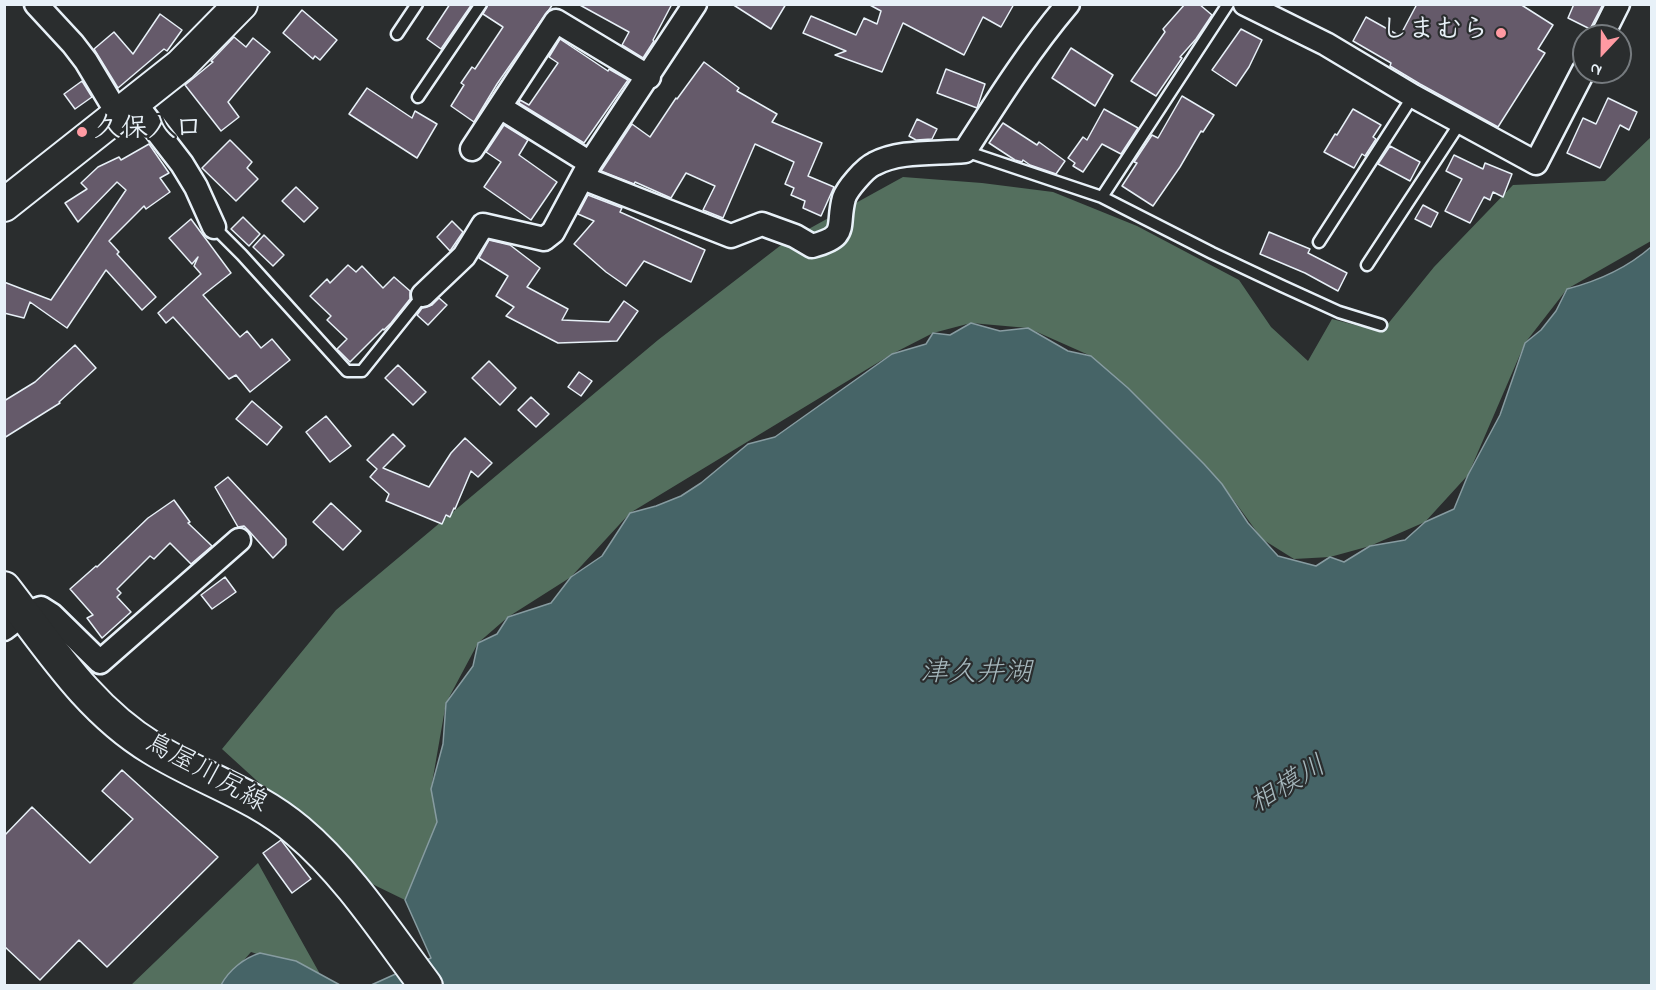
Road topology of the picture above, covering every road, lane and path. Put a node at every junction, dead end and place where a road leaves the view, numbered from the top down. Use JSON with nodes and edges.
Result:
{"nodes":[{"id":1,"x":36,"y":4,"type":"edge"},
{"id":2,"x":241,"y":4,"type":"edge"},
{"id":3,"x":417,"y":4,"type":"edge"},
{"id":4,"x":481,"y":4,"type":"edge"},
{"id":5,"x":695,"y":4,"type":"edge"},
{"id":6,"x":1068,"y":4,"type":"edge"},
{"id":7,"x":1228,"y":4,"type":"edge"},
{"id":8,"x":1245,"y":4,"type":"edge"},
{"id":9,"x":1618,"y":4,"type":"edge"},
{"id":10,"x":1608,"y":24,"type":"edge"},
{"id":11,"x":398,"y":34,"type":"dead end"},
{"id":12,"x":649,"y":77,"type":"junction"},
{"id":13,"x":1577,"y":84,"type":"edge"},
{"id":14,"x":1413,"y":96,"type":"junction"},
{"id":15,"x":418,"y":97,"type":"dead end"},
{"id":16,"x":500,"y":107,"type":"junction"},
{"id":17,"x":127,"y":110,"type":"junction"},
{"id":18,"x":1460,"y":123,"type":"junction"},
{"id":19,"x":472,"y":149,"type":"dead end"},
{"id":20,"x":965,"y":151,"type":"junction"},
{"id":21,"x":587,"y":171,"type":"junction"},
{"id":22,"x":1102,"y":197,"type":"junction"},
{"id":23,"x":4,"y":205,"type":"edge"},
{"id":24,"x":214,"y":227,"type":"joint"},
{"id":25,"x":1319,"y":242,"type":"dead end"},
{"id":26,"x":1367,"y":265,"type":"dead end"},
{"id":27,"x":423,"y":295,"type":"joint"},
{"id":28,"x":1381,"y":326,"type":"dead end"},
{"id":29,"x":239,"y":540,"type":"dead end"},
{"id":30,"x":4,"y":588,"type":"edge"},
{"id":31,"x":14,"y":622,"type":"edge"},
{"id":32,"x":426,"y":986,"type":"edge"}],
"edges":[{"from":1,"to":17,"type":"street"},
{"from":2,"to":17,"type":"main road"},
{"from":3,"to":11,"type":"lane"},
{"from":4,"to":15,"type":"lane"},
{"from":5,"to":12,"type":"street"},
{"from":6,"to":20,"type":"street"},
{"from":7,"to":22,"type":"lane"},
{"from":8,"to":14,"type":"street"},
{"from":9,"to":10,"type":"street"},
{"from":12,"to":16,"type":"street"},
{"from":12,"to":21,"type":"street"},
{"from":13,"to":18,"type":"street"},
{"from":14,"to":18,"type":"street"},
{"from":14,"to":25,"type":"lane"},
{"from":16,"to":19,"type":"street"},
{"from":16,"to":21,"type":"street"},
{"from":17,"to":23,"type":"main road"},
{"from":17,"to":24,"type":"street"},
{"from":18,"to":26,"type":"lane"},
{"from":20,"to":21,"type":"street"},
{"from":20,"to":22,"type":"lane"},
{"from":21,"to":27,"type":"street"},
{"from":22,"to":28,"type":"lane"},
{"from":24,"to":27,"type":"lane"},
{"from":29,"to":31,"type":"street"},
{"from":30,"to":31,"type":"main road","name":"鳥屋川尻線"},
{"from":31,"to":32,"type":"main road","name":"鳥屋川尻線"}]}
